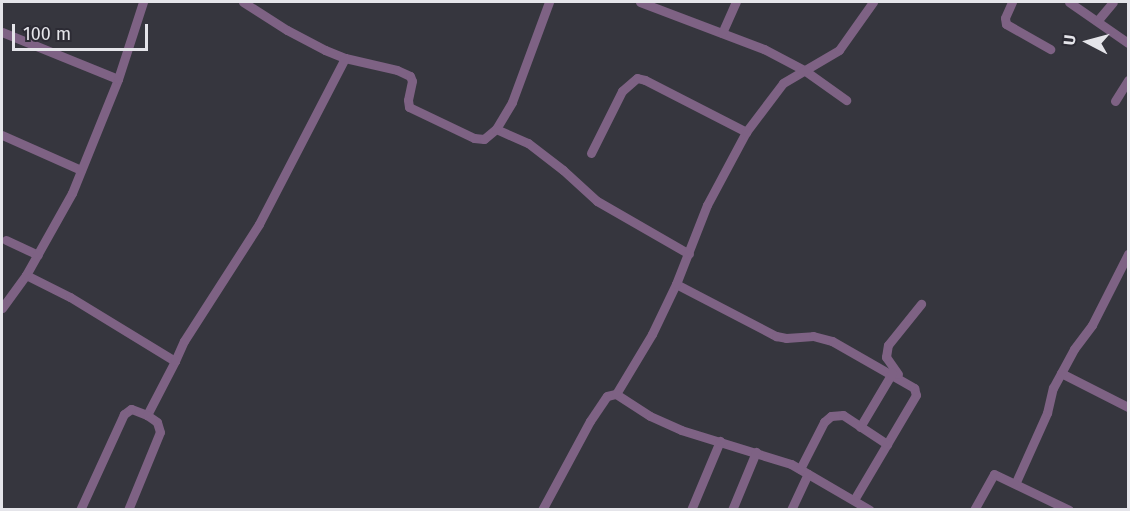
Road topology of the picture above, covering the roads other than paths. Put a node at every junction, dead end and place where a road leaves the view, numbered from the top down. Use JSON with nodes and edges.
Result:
{"nodes":[{"id":1,"x":143,"y":2,"type":"edge"},
{"id":2,"x":243,"y":2,"type":"edge"},
{"id":3,"x":549,"y":2,"type":"edge"},
{"id":4,"x":646,"y":2,"type":"edge"},
{"id":5,"x":736,"y":2,"type":"edge"},
{"id":6,"x":873,"y":2,"type":"edge"},
{"id":7,"x":1012,"y":2,"type":"edge"},
{"id":8,"x":1069,"y":2,"type":"edge"},
{"id":9,"x":1113,"y":2,"type":"edge"},
{"id":10,"x":1098,"y":20,"type":"junction"},
{"id":11,"x":2,"y":32,"type":"edge"},
{"id":12,"x":722,"y":33,"type":"junction"},
{"id":13,"x":1128,"y":43,"type":"edge"},
{"id":14,"x":1050,"y":49,"type":"dead end"},
{"id":15,"x":345,"y":58,"type":"junction"},
{"id":16,"x":804,"y":70,"type":"junction"},
{"id":17,"x":118,"y":79,"type":"junction"},
{"id":18,"x":1128,"y":80,"type":"edge"},
{"id":19,"x":846,"y":100,"type":"dead end"},
{"id":20,"x":1115,"y":101,"type":"dead end"},
{"id":21,"x":496,"y":129,"type":"junction"},
{"id":22,"x":746,"y":132,"type":"junction"},
{"id":23,"x":2,"y":135,"type":"edge"},
{"id":24,"x":591,"y":153,"type":"dead end"},
{"id":25,"x":81,"y":170,"type":"junction"},
{"id":26,"x":6,"y":240,"type":"dead end"},
{"id":27,"x":689,"y":254,"type":"junction"},
{"id":28,"x":1128,"y":254,"type":"edge"},
{"id":29,"x":38,"y":255,"type":"junction"},
{"id":30,"x":26,"y":275,"type":"junction"},
{"id":31,"x":676,"y":284,"type":"junction"},
{"id":32,"x":921,"y":303,"type":"dead end"},
{"id":33,"x":2,"y":308,"type":"edge"},
{"id":34,"x":175,"y":361,"type":"junction"},
{"id":35,"x":1061,"y":373,"type":"junction"},
{"id":36,"x":892,"y":374,"type":"junction"},
{"id":37,"x":902,"y":379,"type":"junction"},
{"id":38,"x":616,"y":394,"type":"junction"},
{"id":39,"x":1128,"y":407,"type":"edge"},
{"id":40,"x":147,"y":415,"type":"junction"},
{"id":41,"x":860,"y":427,"type":"junction"},
{"id":42,"x":720,"y":441,"type":"junction"},
{"id":43,"x":887,"y":444,"type":"junction"},
{"id":44,"x":756,"y":452,"type":"junction"},
{"id":45,"x":804,"y":471,"type":"junction"},
{"id":46,"x":1016,"y":482,"type":"junction"},
{"id":47,"x":854,"y":500,"type":"junction"},
{"id":48,"x":80,"y":510,"type":"edge"},
{"id":49,"x":128,"y":510,"type":"edge"},
{"id":50,"x":542,"y":510,"type":"edge"},
{"id":51,"x":691,"y":510,"type":"edge"},
{"id":52,"x":732,"y":510,"type":"edge"},
{"id":53,"x":791,"y":510,"type":"edge"},
{"id":54,"x":870,"y":510,"type":"edge"},
{"id":55,"x":974,"y":510,"type":"edge"},
{"id":56,"x":1069,"y":510,"type":"edge"}],
"edges":[{"from":1,"to":17,"type":"street"},
{"from":2,"to":15,"type":"street"},
{"from":3,"to":21,"type":"street"},
{"from":4,"to":12,"type":"street"},
{"from":5,"to":12,"type":"street"},
{"from":6,"to":16,"type":"street"},
{"from":7,"to":14,"type":"street"},
{"from":8,"to":10,"type":"street"},
{"from":9,"to":10,"type":"street"},
{"from":10,"to":13,"type":"street"},
{"from":11,"to":17,"type":"street"},
{"from":12,"to":16,"type":"street"},
{"from":15,"to":21,"type":"street"},
{"from":15,"to":34,"type":"street"},
{"from":16,"to":19,"type":"street"},
{"from":16,"to":22,"type":"street"},
{"from":17,"to":25,"type":"street"},
{"from":18,"to":20,"type":"street"},
{"from":21,"to":27,"type":"street"},
{"from":22,"to":24,"type":"street"},
{"from":22,"to":27,"type":"street"},
{"from":23,"to":25,"type":"street"},
{"from":25,"to":29,"type":"street"},
{"from":26,"to":29,"type":"street"},
{"from":27,"to":31,"type":"street"},
{"from":28,"to":35,"type":"street"},
{"from":29,"to":30,"type":"street"},
{"from":30,"to":33,"type":"street"},
{"from":30,"to":34,"type":"street"},
{"from":31,"to":36,"type":"street"},
{"from":31,"to":38,"type":"street"},
{"from":32,"to":37,"type":"street"},
{"from":34,"to":40,"type":"street"},
{"from":35,"to":39,"type":"street"},
{"from":35,"to":46,"type":"street"},
{"from":36,"to":37,"type":"street"},
{"from":36,"to":41,"type":"street"},
{"from":37,"to":43,"type":"street"},
{"from":38,"to":42,"type":"street"},
{"from":38,"to":50,"type":"street"},
{"from":40,"to":48,"type":"street"},
{"from":40,"to":49,"type":"street"},
{"from":41,"to":43,"type":"street"},
{"from":41,"to":45,"type":"street"},
{"from":42,"to":44,"type":"street"},
{"from":42,"to":51,"type":"street"},
{"from":43,"to":47,"type":"street"},
{"from":44,"to":45,"type":"street"},
{"from":44,"to":52,"type":"street"},
{"from":45,"to":47,"type":"street"},
{"from":45,"to":53,"type":"street"},
{"from":46,"to":55,"type":"street"},
{"from":46,"to":56,"type":"street"},
{"from":47,"to":54,"type":"street"}]}
